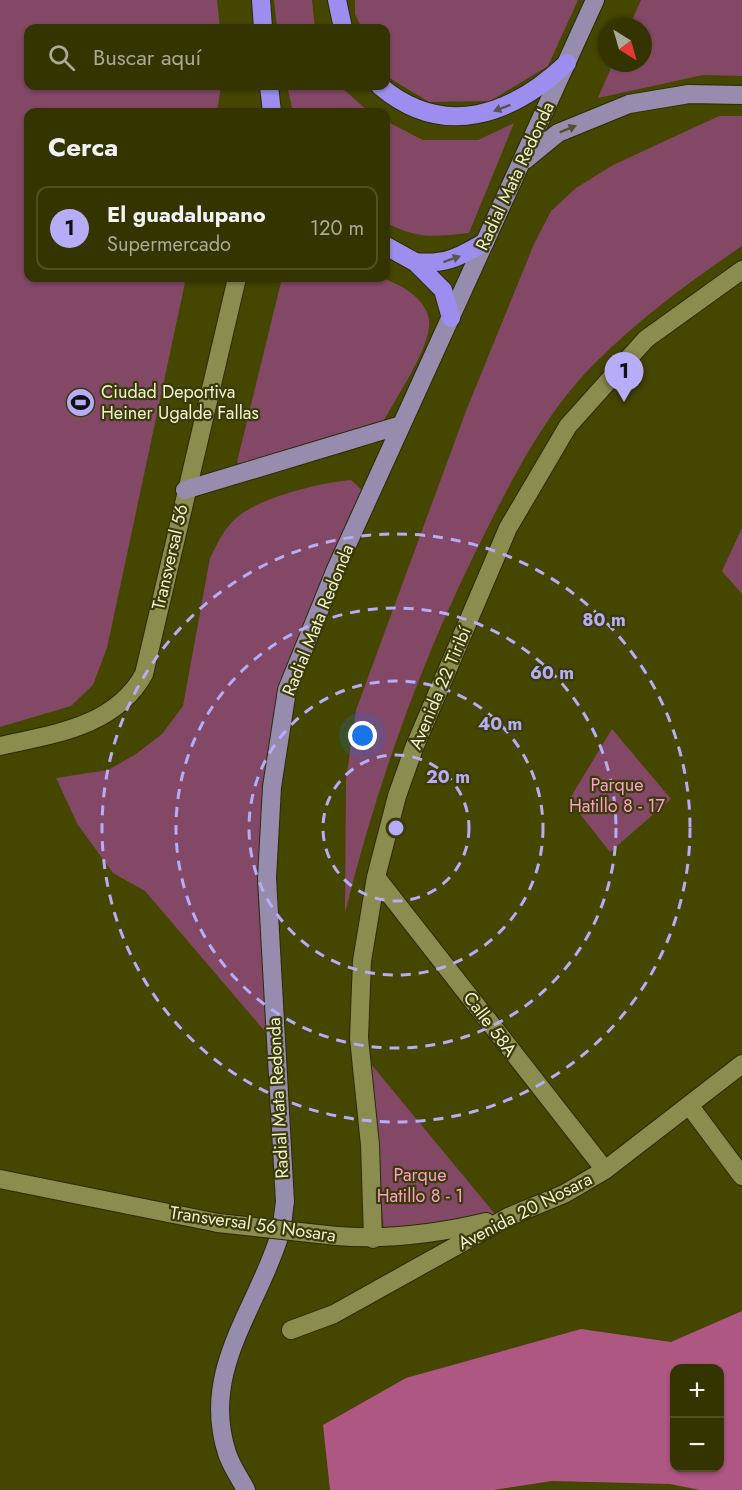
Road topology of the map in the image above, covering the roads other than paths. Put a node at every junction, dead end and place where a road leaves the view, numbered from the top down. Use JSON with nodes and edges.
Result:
{"nodes":[{"id":1,"x":261,"y":0,"type":"edge"},
{"id":2,"x":337,"y":0,"type":"edge"},
{"id":3,"x":595,"y":0,"type":"edge"},
{"id":4,"x":263,"y":24,"type":"edge"},
{"id":5,"x":342,"y":24,"type":"edge"},
{"id":6,"x":567,"y":63,"type":"junction"},
{"id":7,"x":269,"y":90,"type":"edge"},
{"id":8,"x":386,"y":90,"type":"edge"},
{"id":9,"x":742,"y":95,"type":"edge"},
{"id":10,"x":272,"y":108,"type":"edge"},
{"id":11,"x":521,"y":163,"type":"junction"},
{"id":12,"x":485,"y":242,"type":"junction"},
{"id":13,"x":390,"y":248,"type":"edge"},
{"id":14,"x":415,"y":262,"type":"junction"},
{"id":15,"x":742,"y":270,"type":"edge"},
{"id":16,"x":236,"y":282,"type":"edge"},
{"id":17,"x":451,"y":318,"type":"junction"},
{"id":18,"x":401,"y":425,"type":"junction"},
{"id":19,"x":185,"y":490,"type":"junction"},
{"id":20,"x":0,"y":746,"type":"edge"},
{"id":21,"x":376,"y":877,"type":"junction"},
{"id":22,"x":742,"y":1064,"type":"edge"},
{"id":23,"x":689,"y":1105,"type":"junction"},
{"id":24,"x":605,"y":1170,"type":"junction"},
{"id":25,"x":742,"y":1176,"type":"edge"},
{"id":26,"x":0,"y":1179,"type":"edge"},
{"id":27,"x":508,"y":1217,"type":"junction"},
{"id":28,"x":373,"y":1239,"type":"junction"},
{"id":29,"x":291,"y":1330,"type":"dead end"},
{"id":30,"x":246,"y":1490,"type":"edge"}],
"edges":[{"from":1,"to":4,"type":"highway"},
{"from":2,"to":5,"type":"highway"},
{"from":3,"to":6,"type":"main road","name":"Radial Mata Redonda"},
{"from":6,"to":8,"type":"highway","one_way":true},
{"from":6,"to":11,"type":"main road","name":"Radial Mata Redonda"},
{"from":7,"to":10,"type":"highway"},
{"from":11,"to":9,"type":"main road","one_way":true},
{"from":11,"to":12,"type":"main road","name":"Radial Mata Redonda"},
{"from":14,"to":12,"type":"highway","one_way":true},
{"from":12,"to":17,"type":"main road","name":"Radial Mata Redonda"},
{"from":13,"to":14,"type":"highway"},
{"from":14,"to":17,"type":"highway"},
{"from":15,"to":21,"type":"street","name":"Avenida 22 Tiribí"},
{"from":16,"to":19,"type":"street","name":"Transversal 56"},
{"from":17,"to":18,"type":"main road","name":"Radial Mata Redonda"},
{"from":18,"to":19,"type":"main road"},
{"from":18,"to":30,"type":"main road","name":"Radial Mata Redonda"},
{"from":19,"to":20,"type":"street","name":"Transversal 56"},
{"from":21,"to":24,"type":"street","name":"Calle 58A"},
{"from":21,"to":28,"type":"street","name":"Avenida 22 Tiribí"},
{"from":22,"to":23,"type":"street","name":"Avenida 20 Nosara"},
{"from":23,"to":24,"type":"street","name":"Avenida 20 Nosara"},
{"from":23,"to":25,"type":"street"},
{"from":24,"to":27,"type":"street","name":"Avenida 20 Nosara"},
{"from":26,"to":28,"type":"street","name":"Transversal 56 Nosara","bridge":true},
{"from":27,"to":28,"type":"street","name":"Transversal 56 Nosara"},
{"from":27,"to":29,"type":"street","name":"Avenida 20 Nosara"}]}
